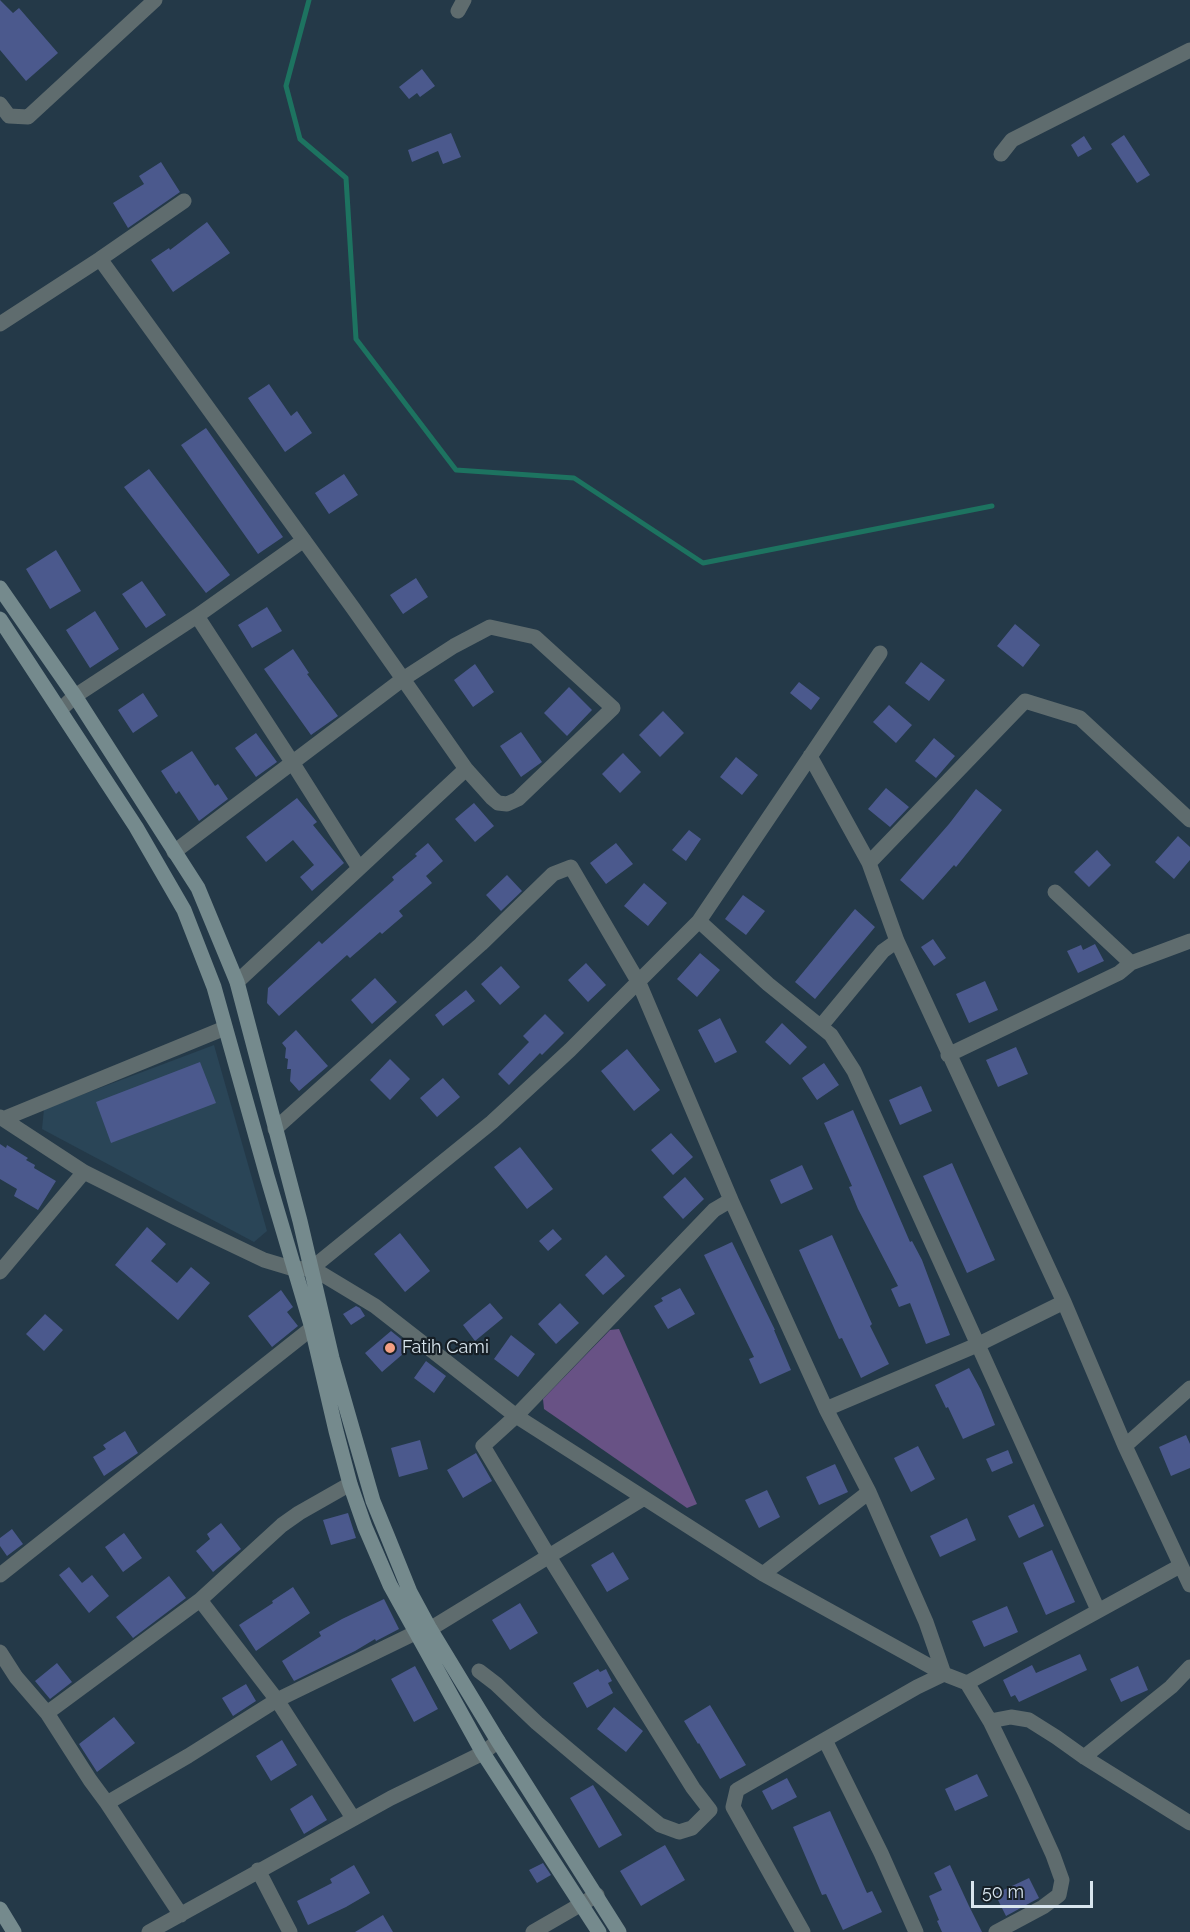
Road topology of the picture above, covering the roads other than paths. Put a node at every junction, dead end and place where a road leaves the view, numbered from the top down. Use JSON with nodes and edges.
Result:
{"nodes":[{"id":1,"x":155,"y":0,"type":"edge"},
{"id":2,"x":1190,"y":50,"type":"edge"},
{"id":3,"x":0,"y":104,"type":"edge"},
{"id":4,"x":1001,"y":154,"type":"dead end"},
{"id":5,"x":184,"y":201,"type":"dead end"},
{"id":6,"x":100,"y":259,"type":"junction"},
{"id":7,"x":0,"y":324,"type":"edge"},
{"id":8,"x":304,"y":540,"type":"junction"},
{"id":9,"x":0,"y":588,"type":"edge"},
{"id":10,"x":196,"y":616,"type":"junction"},
{"id":11,"x":0,"y":619,"type":"edge"},
{"id":12,"x":880,"y":653,"type":"dead end"},
{"id":13,"x":403,"y":679,"type":"junction"},
{"id":14,"x":75,"y":696,"type":"junction"},
{"id":15,"x":60,"y":710,"type":"junction"},
{"id":16,"x":810,"y":756,"type":"junction"},
{"id":17,"x":292,"y":762,"type":"junction"},
{"id":18,"x":466,"y":769,"type":"junction"},
{"id":19,"x":1190,"y":820,"type":"edge"},
{"id":20,"x":174,"y":852,"type":"junction"},
{"id":21,"x":869,"y":863,"type":"junction"},
{"id":22,"x":359,"y":868,"type":"junction"},
{"id":23,"x":1054,"y":892,"type":"dead end"},
{"id":24,"x":699,"y":921,"type":"junction"},
{"id":25,"x":897,"y":941,"type":"junction"},
{"id":26,"x":1190,"y":941,"type":"edge"},
{"id":27,"x":1131,"y":963,"type":"junction"},
{"id":28,"x":237,"y":982,"type":"junction"},
{"id":29,"x":639,"y":982,"type":"junction"},
{"id":30,"x":821,"y":1026,"type":"junction"},
{"id":31,"x":225,"y":1028,"type":"junction"},
{"id":32,"x":948,"y":1055,"type":"junction"},
{"id":33,"x":2,"y":1118,"type":"edge"},
{"id":34,"x":275,"y":1129,"type":"junction"},
{"id":35,"x":84,"y":1172,"type":"junction"},
{"id":36,"x":731,"y":1200,"type":"junction"},
{"id":37,"x":312,"y":1268,"type":"junction"},
{"id":38,"x":294,"y":1269,"type":"junction"},
{"id":39,"x":0,"y":1272,"type":"edge"},
{"id":40,"x":1064,"y":1302,"type":"junction"},
{"id":41,"x":312,"y":1328,"type":"junction"},
{"id":42,"x":977,"y":1344,"type":"junction"},
{"id":43,"x":1190,"y":1388,"type":"edge"},
{"id":44,"x":826,"y":1409,"type":"junction"},
{"id":45,"x":516,"y":1416,"type":"junction"},
{"id":46,"x":1125,"y":1446,"type":"junction"},
{"id":47,"x":350,"y":1484,"type":"junction"},
{"id":48,"x":869,"y":1492,"type":"junction"},
{"id":49,"x":644,"y":1498,"type":"junction"},
{"id":50,"x":548,"y":1555,"type":"junction"},
{"id":51,"x":1180,"y":1566,"type":"junction"},
{"id":52,"x":763,"y":1574,"type":"junction"},
{"id":53,"x":0,"y":1575,"type":"edge"},
{"id":54,"x":1190,"y":1585,"type":"edge"},
{"id":55,"x":200,"y":1600,"type":"junction"},
{"id":56,"x":1098,"y":1610,"type":"junction"},
{"id":57,"x":423,"y":1631,"type":"junction"},
{"id":58,"x":0,"y":1652,"type":"edge"},
{"id":59,"x":1190,"y":1667,"type":"edge"},
{"id":60,"x":479,"y":1671,"type":"dead end"},
{"id":61,"x":944,"y":1674,"type":"junction"},
{"id":62,"x":967,"y":1683,"type":"junction"},
{"id":63,"x":277,"y":1700,"type":"junction"},
{"id":64,"x":47,"y":1713,"type":"junction"},
{"id":65,"x":990,"y":1721,"type":"junction"},
{"id":66,"x":825,"y":1740,"type":"junction"},
{"id":67,"x":498,"y":1741,"type":"junction"},
{"id":68,"x":483,"y":1753,"type":"junction"},
{"id":69,"x":1084,"y":1757,"type":"junction"},
{"id":70,"x":107,"y":1803,"type":"junction"},
{"id":71,"x":733,"y":1807,"type":"junction"},
{"id":72,"x":710,"y":1810,"type":"junction"},
{"id":73,"x":353,"y":1818,"type":"junction"},
{"id":74,"x":1190,"y":1823,"type":"edge"},
{"id":75,"x":258,"y":1870,"type":"junction"},
{"id":76,"x":597,"y":1895,"type":"junction"},
{"id":77,"x":582,"y":1905,"type":"junction"},
{"id":78,"x":0,"y":1909,"type":"edge"},
{"id":79,"x":181,"y":1915,"type":"junction"},
{"id":80,"x":14,"y":1932,"type":"edge"},
{"id":81,"x":149,"y":1932,"type":"edge"},
{"id":82,"x":290,"y":1932,"type":"edge"},
{"id":83,"x":533,"y":1932,"type":"edge"},
{"id":84,"x":599,"y":1932,"type":"edge"},
{"id":85,"x":619,"y":1932,"type":"edge"},
{"id":86,"x":803,"y":1932,"type":"edge"},
{"id":87,"x":916,"y":1932,"type":"edge"},
{"id":88,"x":996,"y":1932,"type":"edge"}],
"edges":[{"from":1,"to":3,"type":"street"},
{"from":2,"to":4,"type":"street"},
{"from":5,"to":6,"type":"street"},
{"from":6,"to":7,"type":"street"},
{"from":6,"to":8,"type":"street"},
{"from":8,"to":10,"type":"street"},
{"from":8,"to":13,"type":"street"},
{"from":9,"to":14,"type":"main road"},
{"from":10,"to":14,"type":"street"},
{"from":10,"to":17,"type":"street"},
{"from":11,"to":15,"type":"main road"},
{"from":12,"to":16,"type":"street"},
{"from":13,"to":17,"type":"street"},
{"from":13,"to":18,"type":"street"},
{"from":13,"to":18,"type":"street"},
{"from":14,"to":15,"type":"street"},
{"from":14,"to":20,"type":"main road"},
{"from":15,"to":31,"type":"main road"},
{"from":16,"to":21,"type":"street"},
{"from":16,"to":24,"type":"street"},
{"from":17,"to":20,"type":"street"},
{"from":17,"to":22,"type":"street"},
{"from":18,"to":22,"type":"street"},
{"from":19,"to":21,"type":"street"},
{"from":20,"to":28,"type":"main road"},
{"from":21,"to":25,"type":"street"},
{"from":22,"to":28,"type":"street"},
{"from":23,"to":27,"type":"street"},
{"from":24,"to":29,"type":"street"},
{"from":24,"to":30,"type":"street"},
{"from":25,"to":30,"type":"street"},
{"from":25,"to":32,"type":"street"},
{"from":26,"to":27,"type":"street"},
{"from":27,"to":32,"type":"street"},
{"from":28,"to":34,"type":"main road"},
{"from":29,"to":34,"type":"street"},
{"from":29,"to":36,"type":"street"},
{"from":29,"to":37,"type":"street"},
{"from":30,"to":42,"type":"street"},
{"from":31,"to":33,"type":"street"},
{"from":31,"to":38,"type":"main road"},
{"from":32,"to":40,"type":"street"},
{"from":33,"to":35,"type":"street"},
{"from":34,"to":37,"type":"main road"},
{"from":35,"to":38,"type":"street"},
{"from":35,"to":39,"type":"street"},
{"from":36,"to":44,"type":"street"},
{"from":36,"to":45,"type":"street"},
{"from":37,"to":38,"type":"street"},
{"from":37,"to":45,"type":"street"},
{"from":37,"to":57,"type":"main road"},
{"from":38,"to":41,"type":"main road"},
{"from":40,"to":42,"type":"street"},
{"from":40,"to":46,"type":"street"},
{"from":41,"to":47,"type":"main road"},
{"from":41,"to":53,"type":"street"},
{"from":42,"to":44,"type":"street"},
{"from":42,"to":56,"type":"street"},
{"from":43,"to":46,"type":"street"},
{"from":44,"to":48,"type":"street"},
{"from":45,"to":49,"type":"street"},
{"from":45,"to":50,"type":"street"},
{"from":46,"to":51,"type":"street"},
{"from":47,"to":55,"type":"street"},
{"from":47,"to":57,"type":"main road"},
{"from":48,"to":52,"type":"street"},
{"from":48,"to":61,"type":"street"},
{"from":49,"to":50,"type":"street"},
{"from":49,"to":52,"type":"street"},
{"from":50,"to":57,"type":"street"},
{"from":50,"to":72,"type":"street"},
{"from":51,"to":54,"type":"street"},
{"from":51,"to":56,"type":"street"},
{"from":52,"to":61,"type":"street"},
{"from":55,"to":63,"type":"street"},
{"from":55,"to":64,"type":"street"},
{"from":56,"to":62,"type":"street"},
{"from":57,"to":63,"type":"street"},
{"from":57,"to":67,"type":"main road"},
{"from":57,"to":68,"type":"main road"},
{"from":58,"to":64,"type":"street"},
{"from":59,"to":69,"type":"street"},
{"from":60,"to":72,"type":"street"},
{"from":61,"to":62,"type":"street"},
{"from":61,"to":66,"type":"street"},
{"from":62,"to":65,"type":"street"},
{"from":63,"to":70,"type":"street"},
{"from":63,"to":73,"type":"street"},
{"from":64,"to":70,"type":"street"},
{"from":65,"to":69,"type":"street"},
{"from":65,"to":88,"type":"street"},
{"from":66,"to":71,"type":"street"},
{"from":66,"to":87,"type":"street"},
{"from":67,"to":68,"type":"street"},
{"from":67,"to":76,"type":"main road"},
{"from":68,"to":73,"type":"street"},
{"from":68,"to":77,"type":"main road"},
{"from":69,"to":74,"type":"street"},
{"from":70,"to":79,"type":"street"},
{"from":71,"to":72,"type":"street"},
{"from":71,"to":86,"type":"street"},
{"from":73,"to":75,"type":"street"},
{"from":75,"to":79,"type":"street"},
{"from":75,"to":82,"type":"street"},
{"from":76,"to":77,"type":"street"},
{"from":76,"to":85,"type":"main road"},
{"from":77,"to":83,"type":"street"},
{"from":77,"to":84,"type":"main road"},
{"from":78,"to":80,"type":"main road"},
{"from":79,"to":81,"type":"street"}]}
